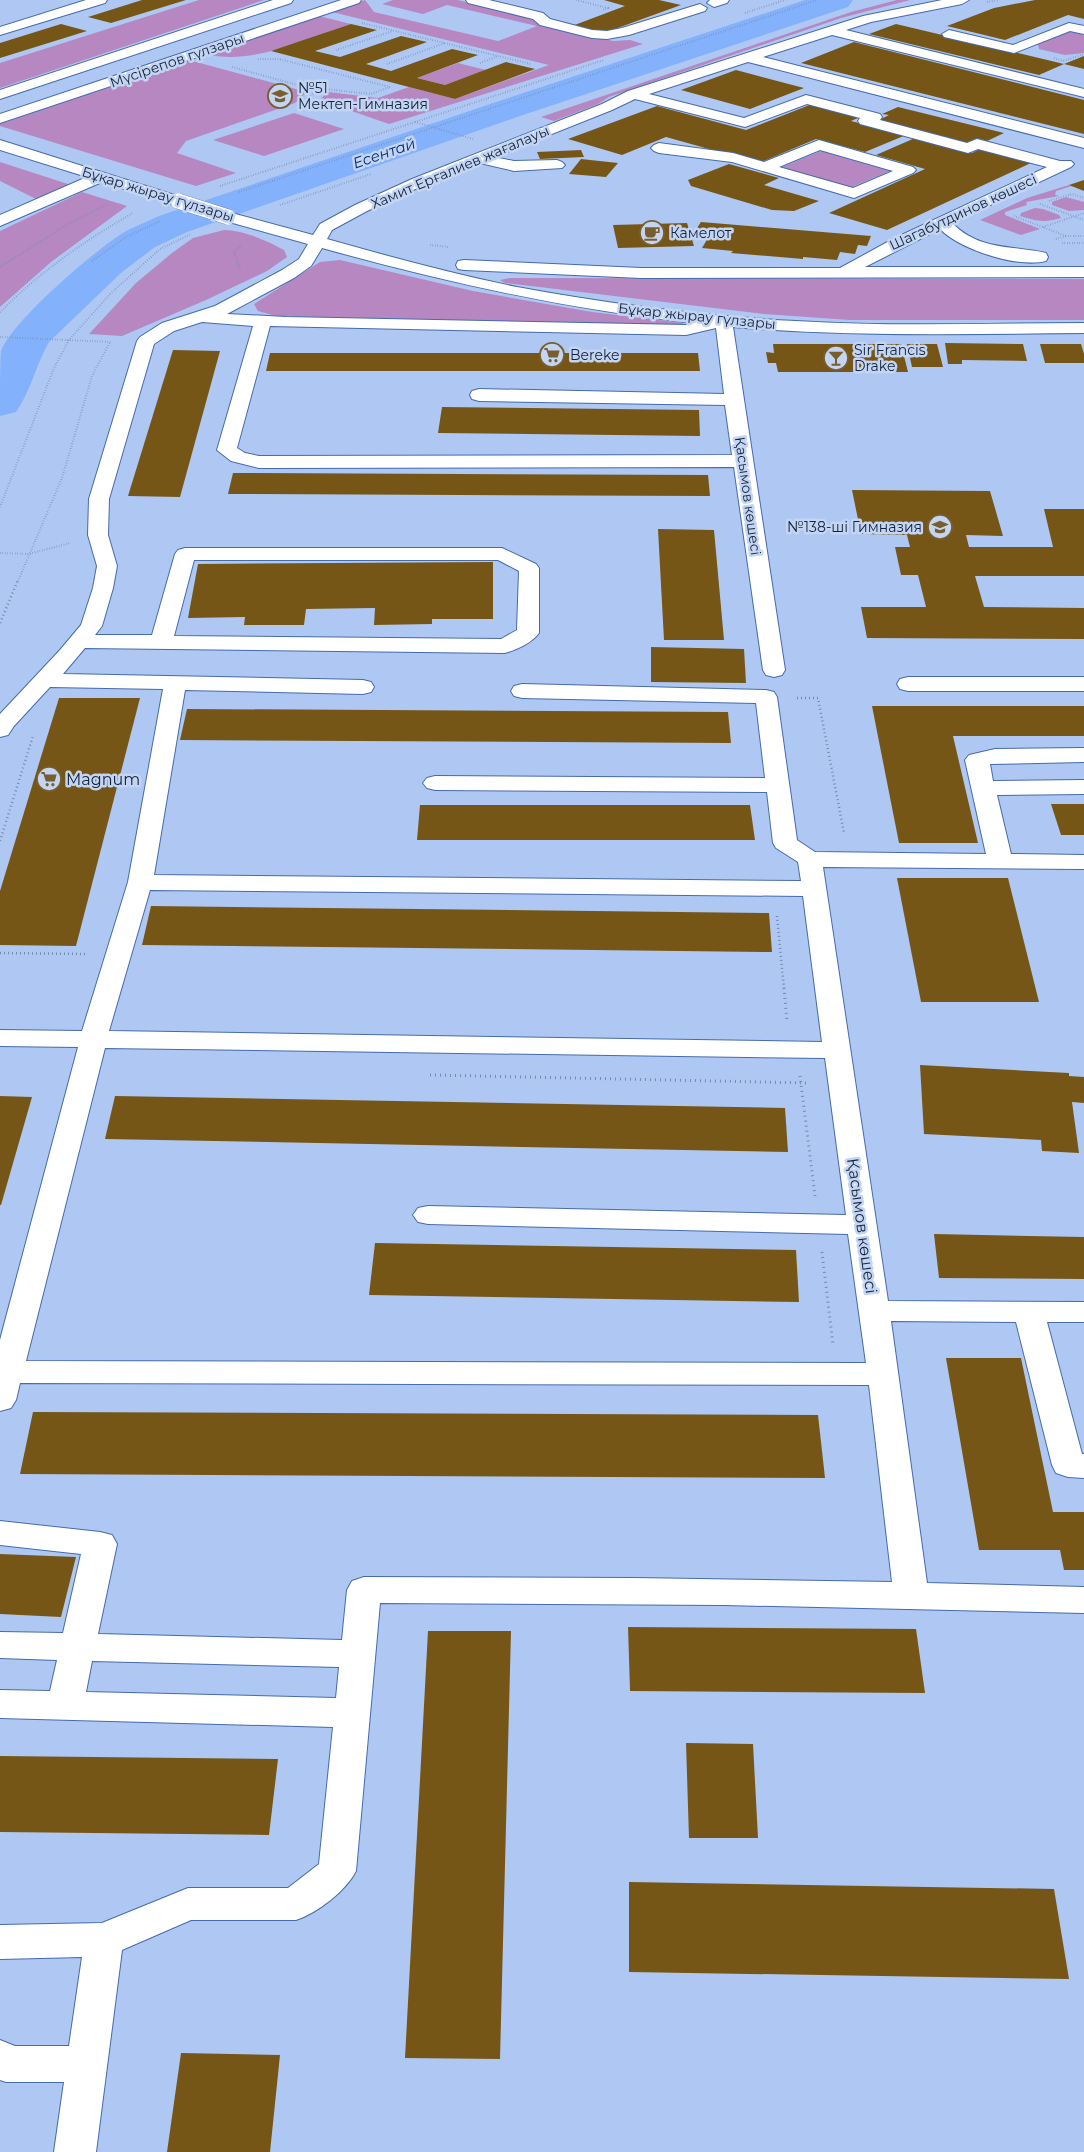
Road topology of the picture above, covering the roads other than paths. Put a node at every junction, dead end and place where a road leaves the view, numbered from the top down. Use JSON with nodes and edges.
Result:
{"nodes":[{"id":1,"x":61,"y":0,"type":"edge"},
{"id":2,"x":100,"y":0,"type":"edge"},
{"id":3,"x":286,"y":0,"type":"edge"},
{"id":4,"x":354,"y":0,"type":"edge"},
{"id":5,"x":473,"y":0,"type":"edge"},
{"id":6,"x":962,"y":0,"type":"edge"},
{"id":7,"x":81,"y":6,"type":"junction"},
{"id":8,"x":700,"y":8,"type":"dead end"},
{"id":9,"x":866,"y":20,"type":"junction"},
{"id":10,"x":890,"y":26,"type":"dead end"},
{"id":11,"x":831,"y":30,"type":"junction"},
{"id":12,"x":1084,"y":30,"type":"edge"},
{"id":13,"x":0,"y":31,"type":"edge"},
{"id":14,"x":949,"y":34,"type":"dead end"},
{"id":15,"x":150,"y":45,"type":"junction"},
{"id":16,"x":190,"y":55,"type":"junction"},
{"id":17,"x":746,"y":57,"type":"junction"},
{"id":18,"x":779,"y":77,"type":"dead end"},
{"id":19,"x":1084,"y":93,"type":"edge"},
{"id":20,"x":633,"y":94,"type":"junction"},
{"id":21,"x":0,"y":95,"type":"edge"},
{"id":22,"x":875,"y":117,"type":"junction"},
{"id":23,"x":0,"y":119,"type":"edge"},
{"id":24,"x":916,"y":134,"type":"junction"},
{"id":25,"x":898,"y":142,"type":"dead end"},
{"id":26,"x":1084,"y":143,"type":"edge"},
{"id":27,"x":0,"y":145,"type":"edge"},
{"id":28,"x":659,"y":148,"type":"dead end"},
{"id":29,"x":880,"y":150,"type":"dead end"},
{"id":30,"x":861,"y":157,"type":"junction"},
{"id":31,"x":1084,"y":157,"type":"edge"},
{"id":32,"x":478,"y":158,"type":"junction"},
{"id":33,"x":557,"y":165,"type":"dead end"},
{"id":34,"x":1061,"y":166,"type":"junction"},
{"id":35,"x":765,"y":167,"type":"junction"},
{"id":36,"x":101,"y":177,"type":"junction"},
{"id":37,"x":0,"y":221,"type":"edge"},
{"id":38,"x":942,"y":222,"type":"junction"},
{"id":39,"x":317,"y":242,"type":"junction"},
{"id":40,"x":1084,"y":257,"type":"edge"},
{"id":41,"x":481,"y":268,"type":"junction"},
{"id":42,"x":845,"y":272,"type":"junction"},
{"id":43,"x":1084,"y":272,"type":"edge"},
{"id":44,"x":464,"y":279,"type":"junction"},
{"id":45,"x":198,"y":318,"type":"junction"},
{"id":46,"x":262,"y":321,"type":"junction"},
{"id":47,"x":724,"y":321,"type":"junction"},
{"id":48,"x":1084,"y":328,"type":"edge"},
{"id":49,"x":479,"y":395,"type":"dead end"},
{"id":50,"x":734,"y":400,"type":"junction"},
{"id":51,"x":743,"y":461,"type":"junction"},
{"id":52,"x":79,"y":641,"type":"junction"},
{"id":53,"x":161,"y":642,"type":"junction"},
{"id":54,"x":774,"y":670,"type":"dead end"},
{"id":55,"x":44,"y":680,"type":"junction"},
{"id":56,"x":175,"y":683,"type":"junction"},
{"id":57,"x":908,"y":684,"type":"dead end"},
{"id":58,"x":1084,"y":684,"type":"edge"},
{"id":59,"x":363,"y":687,"type":"dead end"},
{"id":60,"x":522,"y":691,"type":"dead end"},
{"id":61,"x":0,"y":730,"type":"edge"},
{"id":62,"x":1084,"y":755,"type":"edge"},
{"id":63,"x":435,"y":783,"type":"dead end"},
{"id":64,"x":778,"y":785,"type":"junction"},
{"id":65,"x":1084,"y":787,"type":"edge"},
{"id":66,"x":983,"y":788,"type":"junction"},
{"id":67,"x":810,"y":859,"type":"junction"},
{"id":68,"x":1000,"y":860,"type":"junction"},
{"id":69,"x":1084,"y":862,"type":"edge"},
{"id":70,"x":140,"y":882,"type":"junction"},
{"id":71,"x":814,"y":889,"type":"junction"},
{"id":72,"x":0,"y":1038,"type":"edge"},
{"id":73,"x":93,"y":1040,"type":"junction"},
{"id":74,"x":837,"y":1050,"type":"junction"},
{"id":75,"x":428,"y":1215,"type":"dead end"},
{"id":76,"x":862,"y":1225,"type":"junction"},
{"id":77,"x":874,"y":1312,"type":"junction"},
{"id":78,"x":1028,"y":1312,"type":"junction"},
{"id":79,"x":1084,"y":1312,"type":"edge"},
{"id":80,"x":883,"y":1374,"type":"junction"},
{"id":81,"x":4,"y":1386,"type":"edge"},
{"id":82,"x":1084,"y":1466,"type":"edge"},
{"id":83,"x":0,"y":1534,"type":"edge"},
{"id":84,"x":910,"y":1595,"type":"junction"},
{"id":85,"x":1084,"y":1600,"type":"edge"},
{"id":86,"x":0,"y":1645,"type":"edge"},
{"id":87,"x":78,"y":1647,"type":"junction"},
{"id":88,"x":358,"y":1654,"type":"junction"},
{"id":89,"x":0,"y":1704,"type":"edge"},
{"id":90,"x":65,"y":1705,"type":"junction"},
{"id":91,"x":352,"y":1712,"type":"junction"},
{"id":92,"x":104,"y":1940,"type":"junction"},
{"id":93,"x":0,"y":1942,"type":"edge"},
{"id":94,"x":0,"y":2058,"type":"edge"},
{"id":95,"x":87,"y":2064,"type":"junction"},
{"id":96,"x":75,"y":2152,"type":"edge"}],
"edges":[{"from":1,"to":7,"type":"street"},
{"from":2,"to":7,"type":"street"},
{"from":3,"to":15,"type":"street","name":"Мүсірепов гүлзары"},
{"from":4,"to":16,"type":"street","name":"Мүсірепов гүлзары"},
{"from":5,"to":8,"type":"street"},
{"from":6,"to":9,"type":"street","name":"Хамит Ерғалиев жағалауы"},
{"from":7,"to":13,"type":"street"},
{"from":9,"to":10,"type":"street"},
{"from":9,"to":11,"type":"street","name":"Хамит Ерғалиев жағалауы"},
{"from":11,"to":17,"type":"street","name":"Хамит Ерғалиев жағалауы"},
{"from":11,"to":19,"type":"street"},
{"from":12,"to":14,"type":"street"},
{"from":15,"to":16,"type":"street"},
{"from":15,"to":21,"type":"street","name":"Мүсірепов гүлзары"},
{"from":16,"to":23,"type":"street","name":"Мүсірепов гүлзары"},
{"from":17,"to":20,"type":"street","name":"Хамит Ерғалиев жағалауы"},
{"from":17,"to":26,"type":"street"},
{"from":18,"to":22,"type":"street"},
{"from":20,"to":22,"type":"street"},
{"from":20,"to":32,"type":"street","name":"Хамит Ерғалиев жағалауы"},
{"from":22,"to":24,"type":"street"},
{"from":24,"to":25,"type":"street"},
{"from":24,"to":34,"type":"street"},
{"from":27,"to":36,"type":"street","name":"Бұқар жырау гүлзары"},
{"from":28,"to":35,"type":"street"},
{"from":29,"to":30,"type":"street"},
{"from":30,"to":35,"type":"street"},
{"from":30,"to":35,"type":"street"},
{"from":31,"to":34,"type":"street","name":"Шагабутдинов көшесі"},
{"from":32,"to":33,"type":"street"},
{"from":32,"to":39,"type":"street","name":"Хамит Ерғалиев жағалауы"},
{"from":34,"to":38,"type":"street","name":"Шагабутдинов көшесі"},
{"from":36,"to":37,"type":"street"},
{"from":36,"to":39,"type":"street","name":"Бұқар жырау гүлзары","bridge":true},
{"from":38,"to":40,"type":"street"},
{"from":38,"to":42,"type":"street","name":"Шагабутдинов көшесі"},
{"from":39,"to":41,"type":"street","name":"Бұқар жырау гүлзары"},
{"from":39,"to":44,"type":"street","name":"Бұқар жырау гүлзары"},
{"from":39,"to":45,"type":"street","name":"Хамит Ерғалиев жағалауы"},
{"from":41,"to":42,"type":"street","name":"Бұқар жырау гүлзары"},
{"from":41,"to":44,"type":"street"},
{"from":42,"to":43,"type":"street","name":"Бұқар жырау гүлзары"},
{"from":44,"to":47,"type":"street","name":"Бұқар жырау гүлзары"},
{"from":45,"to":46,"type":"street"},
{"from":45,"to":52,"type":"street","name":"Хамит Ерғалиев жағалауы"},
{"from":46,"to":47,"type":"street"},
{"from":46,"to":51,"type":"street"},
{"from":47,"to":48,"type":"street","name":"Бұқар жырау гүлзары"},
{"from":47,"to":50,"type":"street","name":"Қасымов көшесі"},
{"from":49,"to":50,"type":"street"},
{"from":50,"to":51,"type":"street","name":"Қасымов көшесі"},
{"from":51,"to":54,"type":"street","name":"Қасымов көшесі"},
{"from":52,"to":53,"type":"street"},
{"from":52,"to":55,"type":"street","name":"Хамит Ерғалиев жағалауы"},
{"from":53,"to":53,"type":"street"},
{"from":55,"to":56,"type":"street"},
{"from":55,"to":61,"type":"street","name":"Хамит Ерғалиев жағалауы"},
{"from":56,"to":59,"type":"street"},
{"from":56,"to":70,"type":"street"},
{"from":57,"to":58,"type":"street"},
{"from":60,"to":64,"type":"street"},
{"from":62,"to":66,"type":"street"},
{"from":63,"to":64,"type":"street"},
{"from":64,"to":67,"type":"street"},
{"from":65,"to":66,"type":"street"},
{"from":66,"to":68,"type":"street"},
{"from":67,"to":68,"type":"street"},
{"from":67,"to":71,"type":"street","name":"Қасымов көшесі"},
{"from":68,"to":69,"type":"street"},
{"from":70,"to":71,"type":"street"},
{"from":70,"to":73,"type":"street"},
{"from":71,"to":74,"type":"street","name":"Қасымов көшесі"},
{"from":72,"to":73,"type":"street"},
{"from":73,"to":74,"type":"street"},
{"from":73,"to":81,"type":"street"},
{"from":74,"to":76,"type":"street","name":"Қасымов көшесі"},
{"from":75,"to":76,"type":"street"},
{"from":76,"to":77,"type":"street","name":"Қасымов көшесі"},
{"from":77,"to":78,"type":"street"},
{"from":77,"to":80,"type":"street","name":"Қасымов көшесі"},
{"from":78,"to":79,"type":"street"},
{"from":78,"to":82,"type":"street"},
{"from":80,"to":81,"type":"street"},
{"from":80,"to":84,"type":"street","name":"Қасымов көшесі"},
{"from":83,"to":87,"type":"street"},
{"from":84,"to":85,"type":"street"},
{"from":84,"to":88,"type":"street"},
{"from":86,"to":87,"type":"street"},
{"from":87,"to":88,"type":"street"},
{"from":87,"to":90,"type":"street"},
{"from":88,"to":91,"type":"street"},
{"from":89,"to":90,"type":"street"},
{"from":90,"to":91,"type":"street"},
{"from":91,"to":92,"type":"street"},
{"from":92,"to":93,"type":"street"},
{"from":92,"to":95,"type":"street"},
{"from":94,"to":95,"type":"street"},
{"from":95,"to":96,"type":"street"}]}
